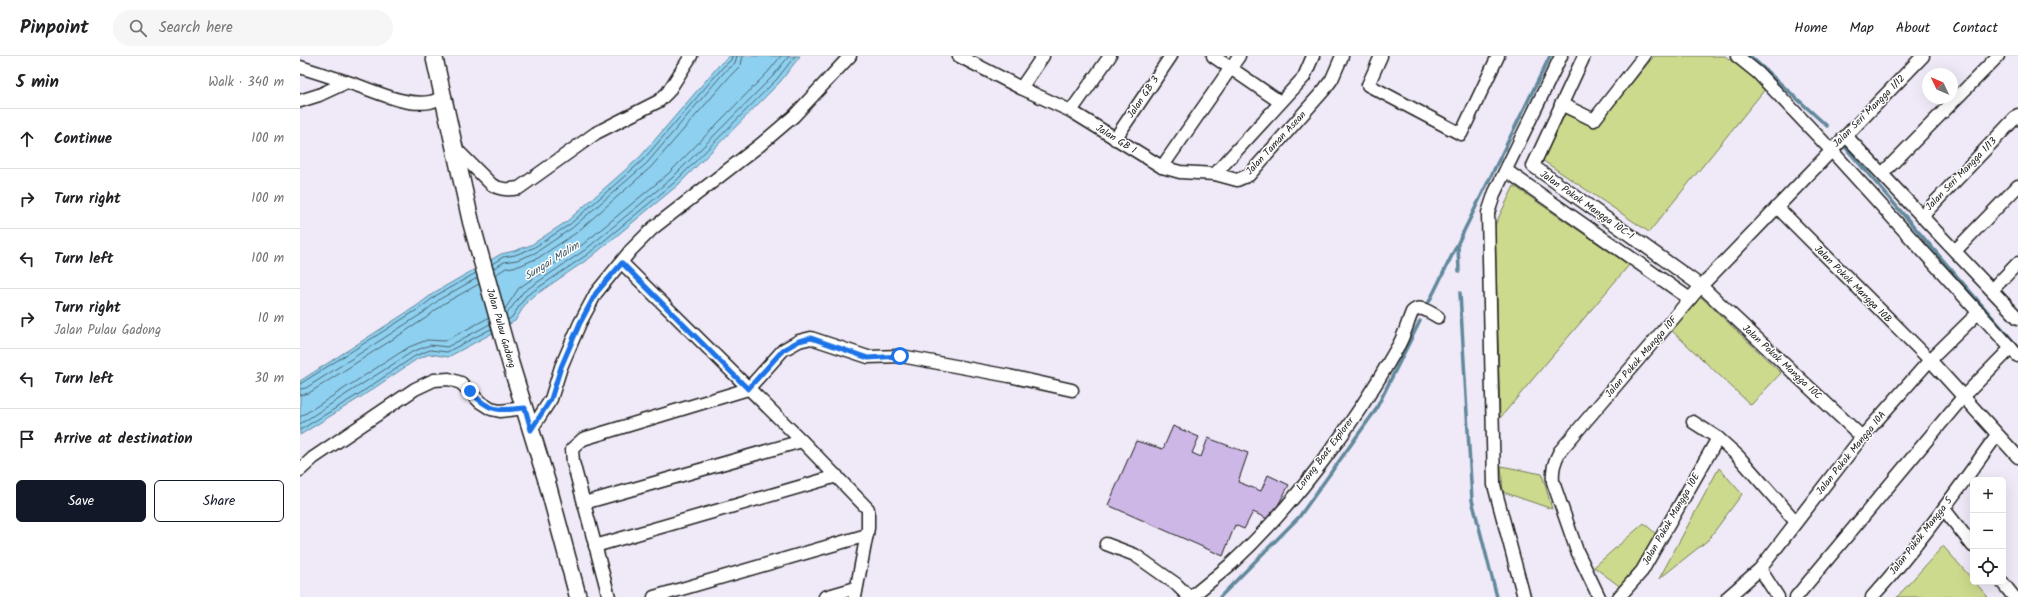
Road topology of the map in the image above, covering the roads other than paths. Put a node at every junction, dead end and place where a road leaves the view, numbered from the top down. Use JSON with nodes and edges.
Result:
{"nodes":[{"id":1,"x":434,"y":56,"type":"edge"},
{"id":2,"x":690,"y":56,"type":"edge"},
{"id":3,"x":850,"y":56,"type":"edge"},
{"id":4,"x":959,"y":56,"type":"edge"},
{"id":5,"x":1043,"y":56,"type":"edge"},
{"id":6,"x":1110,"y":56,"type":"edge"},
{"id":7,"x":1171,"y":56,"type":"edge"},
{"id":8,"x":1213,"y":56,"type":"edge"},
{"id":9,"x":1239,"y":56,"type":"edge"},
{"id":10,"x":1313,"y":56,"type":"edge"},
{"id":11,"x":1342,"y":56,"type":"edge"},
{"id":12,"x":1381,"y":56,"type":"edge"},
{"id":13,"x":1498,"y":56,"type":"edge"},
{"id":14,"x":1561,"y":56,"type":"edge"},
{"id":15,"x":1584,"y":56,"type":"edge"},
{"id":16,"x":1644,"y":56,"type":"edge"},
{"id":17,"x":1737,"y":56,"type":"edge"},
{"id":18,"x":1923,"y":56,"type":"edge"},
{"id":19,"x":1998,"y":56,"type":"edge"},
{"id":20,"x":300,"y":67,"type":"edge"},
{"id":21,"x":1231,"y":68,"type":"junction"},
{"id":22,"x":347,"y":82,"type":"junction"},
{"id":23,"x":1022,"y":88,"type":"junction"},
{"id":24,"x":445,"y":96,"type":"junction"},
{"id":25,"x":300,"y":101,"type":"edge"},
{"id":26,"x":1280,"y":102,"type":"junction"},
{"id":27,"x":1561,"y":104,"type":"junction"},
{"id":28,"x":1071,"y":111,"type":"junction"},
{"id":29,"x":2018,"y":115,"type":"edge"},
{"id":30,"x":1846,"y":136,"type":"junction"},
{"id":31,"x":1115,"y":138,"type":"junction"},
{"id":32,"x":456,"y":148,"type":"junction"},
{"id":33,"x":1831,"y":150,"type":"junction"},
{"id":34,"x":1162,"y":167,"type":"junction"},
{"id":35,"x":1507,"y":171,"type":"junction"},
{"id":36,"x":1215,"y":174,"type":"junction"},
{"id":37,"x":1882,"y":174,"type":"junction"},
{"id":38,"x":2018,"y":186,"type":"edge"},
{"id":39,"x":1777,"y":207,"type":"junction"},
{"id":40,"x":1922,"y":216,"type":"junction"},
{"id":41,"x":1955,"y":251,"type":"junction"},
{"id":42,"x":622,"y":263,"type":"junction"},
{"id":43,"x":2018,"y":263,"type":"edge"},
{"id":44,"x":1702,"y":286,"type":"junction"},
{"id":45,"x":1992,"y":290,"type":"junction"},
{"id":46,"x":1690,"y":299,"type":"junction"},
{"id":47,"x":1979,"y":312,"type":"junction"},
{"id":48,"x":1438,"y":317,"type":"dead end"},
{"id":49,"x":2018,"y":318,"type":"edge"},
{"id":50,"x":2014,"y":352,"type":"edge"},
{"id":51,"x":1930,"y":360,"type":"junction"},
{"id":52,"x":748,"y":389,"type":"junction"},
{"id":53,"x":1072,"y":390,"type":"dead end"},
{"id":54,"x":1963,"y":397,"type":"junction"},
{"id":55,"x":525,"y":408,"type":"junction"},
{"id":56,"x":1693,"y":422,"type":"dead end"},
{"id":57,"x":531,"y":430,"type":"junction"},
{"id":58,"x":1997,"y":435,"type":"junction"},
{"id":59,"x":1718,"y":438,"type":"junction"},
{"id":60,"x":1862,"y":438,"type":"junction"},
{"id":61,"x":802,"y":441,"type":"junction"},
{"id":62,"x":2018,"y":457,"type":"edge"},
{"id":63,"x":300,"y":470,"type":"edge"},
{"id":64,"x":837,"y":476,"type":"junction"},
{"id":65,"x":584,"y":503,"type":"junction"},
{"id":66,"x":1944,"y":509,"type":"junction"},
{"id":67,"x":1796,"y":522,"type":"junction"},
{"id":68,"x":867,"y":535,"type":"junction"},
{"id":69,"x":1970,"y":542,"type":"edge"},
{"id":70,"x":1106,"y":544,"type":"dead end"},
{"id":71,"x":595,"y":546,"type":"junction"},
{"id":72,"x":1760,"y":569,"type":"junction"},
{"id":73,"x":2004,"y":585,"type":"edge"},
{"id":74,"x":856,"y":592,"type":"edge"},
{"id":75,"x":578,"y":597,"type":"edge"},
{"id":76,"x":609,"y":597,"type":"edge"},
{"id":77,"x":654,"y":597,"type":"edge"},
{"id":78,"x":825,"y":597,"type":"edge"},
{"id":79,"x":1190,"y":597,"type":"edge"},
{"id":80,"x":1524,"y":597,"type":"edge"},
{"id":81,"x":1598,"y":597,"type":"edge"},
{"id":82,"x":1619,"y":597,"type":"edge"},
{"id":83,"x":1728,"y":597,"type":"edge"},
{"id":84,"x":1778,"y":597,"type":"edge"},
{"id":85,"x":1796,"y":597,"type":"edge"},
{"id":86,"x":1872,"y":597,"type":"edge"},
{"id":87,"x":2014,"y":597,"type":"edge"}],
"edges":[{"from":1,"to":24,"type":"main road","name":"Jalan Pulau Gadong"},
{"from":2,"to":32,"type":"street"},
{"from":3,"to":42,"type":"street"},
{"from":4,"to":23,"type":"street","name":"Jalan GB 1"},
{"from":5,"to":23,"type":"street"},
{"from":6,"to":28,"type":"street"},
{"from":7,"to":31,"type":"street","name":"Jalan GB 3"},
{"from":8,"to":21,"type":"street"},
{"from":9,"to":21,"type":"street"},
{"from":10,"to":26,"type":"street"},
{"from":11,"to":36,"type":"street","name":"Jalan Taman Asean"},
{"from":12,"to":13,"type":"street"},
{"from":14,"to":35,"type":"street"},
{"from":15,"to":27,"type":"street","name":"Jalan Pokok Mangga 10C-1"},
{"from":16,"to":27,"type":"street"},
{"from":17,"to":33,"type":"street"},
{"from":18,"to":30,"type":"street","name":"Jalan Seri Mangga 1/12"},
{"from":19,"to":37,"type":"street"},
{"from":20,"to":22,"type":"street"},
{"from":21,"to":26,"type":"street"},
{"from":21,"to":34,"type":"street"},
{"from":22,"to":24,"type":"street"},
{"from":22,"to":25,"type":"street"},
{"from":23,"to":28,"type":"street","name":"Jalan GB 1"},
{"from":24,"to":32,"type":"main road","name":"Jalan Pulau Gadong"},
{"from":26,"to":36,"type":"street"},
{"from":27,"to":44,"type":"street","name":"Jalan Pokok Mangga 10C-1"},
{"from":28,"to":31,"type":"street","name":"Jalan GB 1"},
{"from":29,"to":40,"type":"street","name":"Jalan Seri Mangga 1/13"},
{"from":30,"to":33,"type":"street","name":"Jalan Seri Mangga 1/12"},
{"from":30,"to":37,"type":"street"},
{"from":31,"to":34,"type":"street","name":"Jalan GB 1"},
{"from":32,"to":55,"type":"main road","name":"Jalan Pulau Gadong"},
{"from":33,"to":39,"type":"street","name":"Jalan Pokok Mangga 10F"},
{"from":33,"to":47,"type":"street"},
{"from":34,"to":36,"type":"street","name":"Jalan GB 1"},
{"from":35,"to":46,"type":"street"},
{"from":35,"to":80,"type":"street"},
{"from":37,"to":40,"type":"street"},
{"from":38,"to":41,"type":"street"},
{"from":39,"to":44,"type":"street","name":"Jalan Pokok Mangga 10F"},
{"from":39,"to":51,"type":"street","name":"Jalan Pokok Mangga 10B"},
{"from":40,"to":41,"type":"street"},
{"from":41,"to":45,"type":"street"},
{"from":42,"to":52,"type":"street"},
{"from":42,"to":57,"type":"street"},
{"from":43,"to":45,"type":"street"},
{"from":44,"to":46,"type":"street","name":"Jalan Pokok Mangga 10F"},
{"from":44,"to":60,"type":"street","name":"Jalan Pokok Mangga 10C"},
{"from":45,"to":49,"type":"street"},
{"from":46,"to":81,"type":"street","name":"Jalan Pokok Mangga 10F"},
{"from":47,"to":50,"type":"street"},
{"from":47,"to":51,"type":"street","name":"Jalan Pokok Mangga 10A"},
{"from":48,"to":79,"type":"street","name":"Lorong Boat Explorer"},
{"from":50,"to":54,"type":"street"},
{"from":51,"to":54,"type":"street","name":"Jalan Pokok Mangga 10B"},
{"from":51,"to":60,"type":"street","name":"Jalan Pokok Mangga 10A"},
{"from":52,"to":53,"type":"street"},
{"from":52,"to":61,"type":"street"},
{"from":52,"to":65,"type":"street"},
{"from":54,"to":58,"type":"street","name":"Jalan Pokok Mangga 10B"},
{"from":54,"to":85,"type":"street"},
{"from":55,"to":57,"type":"main road","name":"Jalan Pulau Gadong"},
{"from":55,"to":63,"type":"street"},
{"from":56,"to":59,"type":"street"},
{"from":57,"to":75,"type":"main road","name":"Jalan Pulau Gadong"},
{"from":58,"to":62,"type":"street","name":"Jalan Pokok Mangga 10B"},
{"from":58,"to":66,"type":"street","name":"Jalan Pokok Mangga 5"},
{"from":59,"to":67,"type":"street"},
{"from":59,"to":82,"type":"street","name":"Jalan Pokok Mangga 10E"},
{"from":60,"to":67,"type":"street","name":"Jalan Pokok Mangga 10A"},
{"from":61,"to":64,"type":"street"},
{"from":61,"to":65,"type":"street"},
{"from":64,"to":68,"type":"street"},
{"from":64,"to":71,"type":"street"},
{"from":65,"to":71,"type":"street"},
{"from":66,"to":69,"type":"street"},
{"from":66,"to":86,"type":"street","name":"Jalan Pokok Mangga 5"},
{"from":67,"to":72,"type":"street","name":"Jalan Pokok Mangga 10A"},
{"from":68,"to":74,"type":"street"},
{"from":68,"to":77,"type":"street"},
{"from":70,"to":79,"type":"street"},
{"from":71,"to":76,"type":"street"},
{"from":72,"to":83,"type":"street","name":"Jalan Pokok Mangga 10A"},
{"from":72,"to":84,"type":"street"},
{"from":73,"to":87,"type":"street"},
{"from":74,"to":78,"type":"street"}]}
